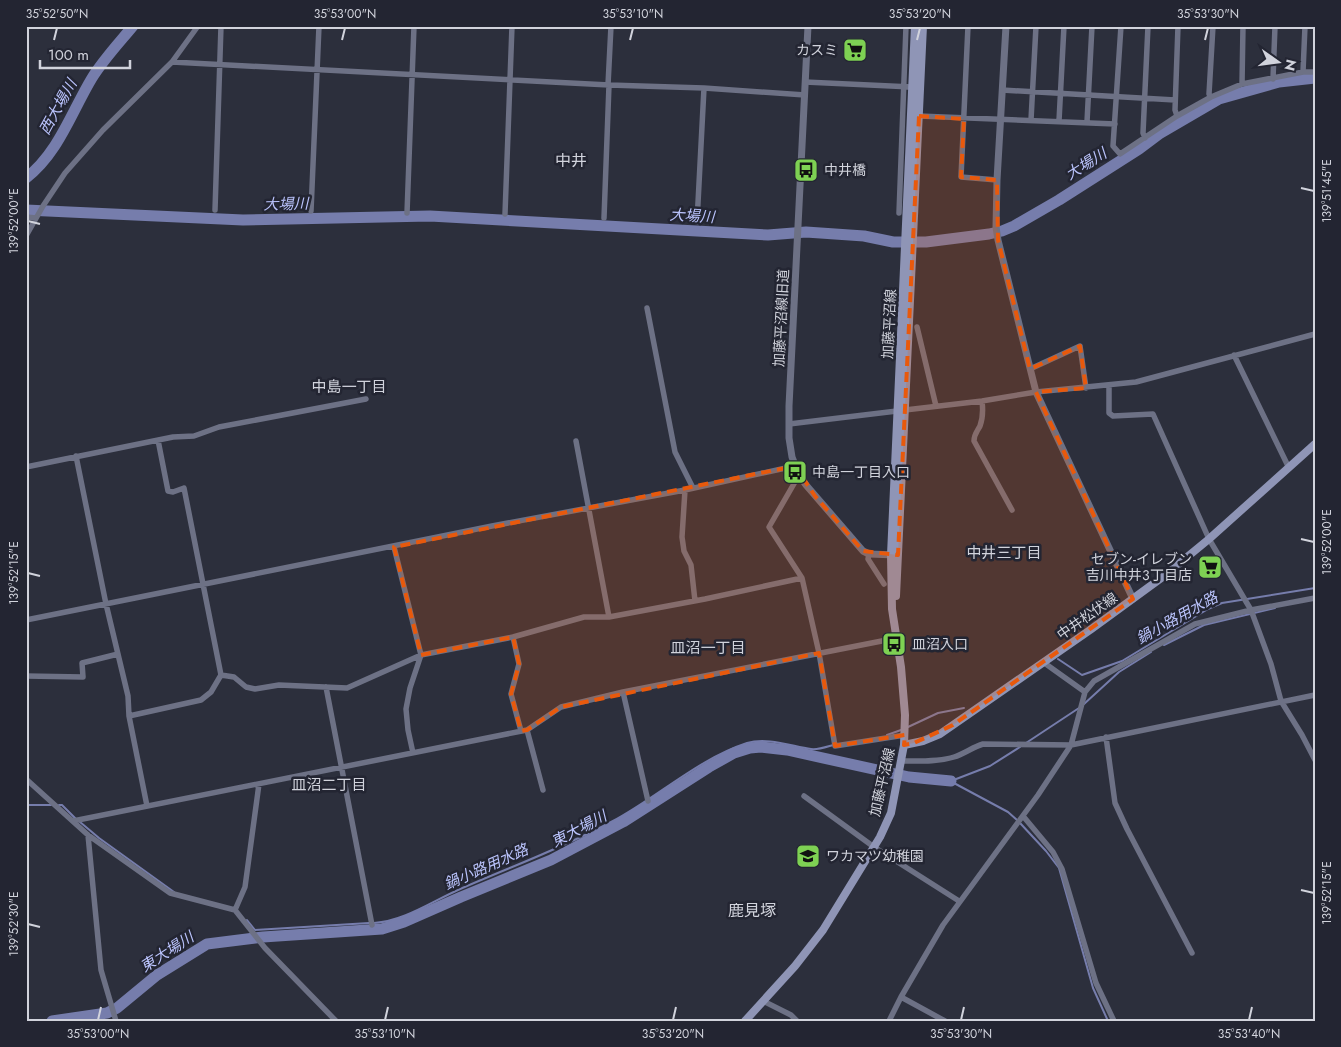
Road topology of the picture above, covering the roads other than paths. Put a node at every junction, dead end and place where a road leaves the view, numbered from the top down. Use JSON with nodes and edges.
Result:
{"nodes":[{"id":1,"x":198,"y":26,"type":"edge"},
{"id":2,"x":221,"y":26,"type":"edge"},
{"id":3,"x":319,"y":26,"type":"edge"},
{"id":4,"x":414,"y":26,"type":"edge"},
{"id":5,"x":512,"y":26,"type":"edge"},
{"id":6,"x":611,"y":26,"type":"edge"},
{"id":7,"x":808,"y":26,"type":"edge"},
{"id":8,"x":906,"y":26,"type":"edge"},
{"id":9,"x":915,"y":26,"type":"edge"},
{"id":10,"x":923,"y":26,"type":"edge"},
{"id":11,"x":968,"y":26,"type":"edge"},
{"id":12,"x":1006,"y":26,"type":"edge"},
{"id":13,"x":1036,"y":26,"type":"edge"},
{"id":14,"x":1064,"y":26,"type":"edge"},
{"id":15,"x":1092,"y":26,"type":"edge"},
{"id":16,"x":1121,"y":26,"type":"edge"},
{"id":17,"x":1148,"y":26,"type":"edge"},
{"id":18,"x":1178,"y":26,"type":"edge"},
{"id":19,"x":1213,"y":26,"type":"edge"},
{"id":20,"x":1244,"y":26,"type":"edge"},
{"id":21,"x":1275,"y":26,"type":"edge"},
{"id":22,"x":1306,"y":26,"type":"edge"},
{"id":23,"x":172,"y":62,"type":"junction"},
{"id":24,"x":220,"y":65,"type":"junction"},
{"id":25,"x":317,"y":69,"type":"junction"},
{"id":26,"x":1303,"y":72,"type":"junction"},
{"id":27,"x":1315,"y":72,"type":"edge"},
{"id":28,"x":412,"y":75,"type":"junction"},
{"id":29,"x":1273,"y":79,"type":"junction"},
{"id":30,"x":510,"y":80,"type":"junction"},
{"id":31,"x":806,"y":82,"type":"junction"},
{"id":32,"x":1242,"y":84,"type":"junction"},
{"id":33,"x":609,"y":85,"type":"junction"},
{"id":34,"x":903,"y":87,"type":"junction"},
{"id":35,"x":912,"y":87,"type":"junction"},
{"id":36,"x":704,"y":88,"type":"junction"},
{"id":37,"x":1002,"y":90,"type":"junction"},
{"id":38,"x":1032,"y":92,"type":"junction"},
{"id":39,"x":1061,"y":92,"type":"junction"},
{"id":40,"x":805,"y":95,"type":"junction"},
{"id":41,"x":1089,"y":95,"type":"junction"},
{"id":42,"x":1117,"y":97,"type":"junction"},
{"id":43,"x":1211,"y":97,"type":"junction"},
{"id":44,"x":1145,"y":98,"type":"junction"},
{"id":45,"x":1176,"y":100,"type":"junction"},
{"id":46,"x":919,"y":116,"type":"junction"},
{"id":47,"x":1177,"y":116,"type":"junction"},
{"id":48,"x":964,"y":119,"type":"junction"},
{"id":49,"x":1001,"y":119,"type":"junction"},
{"id":50,"x":1031,"y":120,"type":"junction"},
{"id":51,"x":1059,"y":121,"type":"junction"},
{"id":52,"x":1087,"y":122,"type":"junction"},
{"id":53,"x":1115,"y":124,"type":"junction"},
{"id":54,"x":1145,"y":138,"type":"junction"},
{"id":55,"x":997,"y":180,"type":"junction"},
{"id":56,"x":215,"y":210,"type":"dead end"},
{"id":57,"x":311,"y":211,"type":"dead end"},
{"id":58,"x":407,"y":213,"type":"dead end"},
{"id":59,"x":899,"y":213,"type":"dead end"},
{"id":60,"x":505,"y":214,"type":"dead end"},
{"id":61,"x":26,"y":218,"type":"edge"},
{"id":62,"x":36,"y":218,"type":"junction"},
{"id":63,"x":604,"y":218,"type":"dead end"},
{"id":64,"x":697,"y":222,"type":"dead end"},
{"id":65,"x":909,"y":234,"type":"junction"},
{"id":66,"x":26,"y":236,"type":"edge"},
{"id":67,"x":646,"y":308,"type":"dead end"},
{"id":68,"x":917,"y":326,"type":"dead end"},
{"id":69,"x":1315,"y":334,"type":"edge"},
{"id":70,"x":1234,"y":355,"type":"junction"},
{"id":71,"x":1030,"y":369,"type":"junction"},
{"id":72,"x":1109,"y":386,"type":"junction"},
{"id":73,"x":1086,"y":388,"type":"junction"},
{"id":74,"x":1036,"y":392,"type":"junction"},
{"id":75,"x":366,"y":399,"type":"dead end"},
{"id":76,"x":982,"y":401,"type":"junction"},
{"id":77,"x":936,"y":406,"type":"junction"},
{"id":78,"x":901,"y":411,"type":"junction"},
{"id":79,"x":788,"y":424,"type":"junction"},
{"id":80,"x":158,"y":440,"type":"junction"},
{"id":81,"x":576,"y":441,"type":"dead end"},
{"id":82,"x":1315,"y":444,"type":"edge"},
{"id":83,"x":76,"y":456,"type":"junction"},
{"id":84,"x":795,"y":466,"type":"junction"},
{"id":85,"x":26,"y":467,"type":"edge"},
{"id":86,"x":1289,"y":468,"type":"junction"},
{"id":87,"x":799,"y":475,"type":"junction"},
{"id":88,"x":693,"y":488,"type":"junction"},
{"id":89,"x":685,"y":490,"type":"junction"},
{"id":90,"x":588,"y":509,"type":"junction"},
{"id":91,"x":1012,"y":510,"type":"dead end"},
{"id":92,"x":1209,"y":539,"type":"junction"},
{"id":93,"x":394,"y":547,"type":"junction"},
{"id":94,"x":869,"y":554,"type":"junction"},
{"id":95,"x":895,"y":555,"type":"junction"},
{"id":96,"x":802,"y":578,"type":"junction"},
{"id":97,"x":204,"y":584,"type":"junction"},
{"id":98,"x":884,"y":584,"type":"dead end"},
{"id":99,"x":1315,"y":598,"type":"edge"},
{"id":100,"x":1133,"y":600,"type":"junction"},
{"id":101,"x":695,"y":601,"type":"junction"},
{"id":102,"x":106,"y":604,"type":"junction"},
{"id":103,"x":1251,"y":610,"type":"junction"},
{"id":104,"x":610,"y":617,"type":"junction"},
{"id":105,"x":26,"y":620,"type":"edge"},
{"id":106,"x":513,"y":637,"type":"junction"},
{"id":107,"x":897,"y":638,"type":"junction"},
{"id":108,"x":819,"y":653,"type":"junction"},
{"id":109,"x":118,"y":654,"type":"junction"},
{"id":110,"x":421,"y":655,"type":"junction"},
{"id":111,"x":1043,"y":662,"type":"junction"},
{"id":112,"x":221,"y":674,"type":"junction"},
{"id":113,"x":26,"y":676,"type":"edge"},
{"id":114,"x":326,"y":688,"type":"junction"},
{"id":115,"x":623,"y":692,"type":"junction"},
{"id":116,"x":1085,"y":692,"type":"junction"},
{"id":117,"x":1315,"y":695,"type":"edge"},
{"id":118,"x":1281,"y":701,"type":"junction"},
{"id":119,"x":129,"y":716,"type":"junction"},
{"id":120,"x":524,"y":731,"type":"junction"},
{"id":121,"x":905,"y":735,"type":"junction"},
{"id":122,"x":1106,"y":738,"type":"junction"},
{"id":123,"x":904,"y":745,"type":"junction"},
{"id":124,"x":1071,"y":745,"type":"junction"},
{"id":125,"x":413,"y":753,"type":"junction"},
{"id":126,"x":1315,"y":760,"type":"edge"},
{"id":127,"x":901,"y":761,"type":"junction"},
{"id":128,"x":341,"y":768,"type":"junction"},
{"id":129,"x":26,"y":779,"type":"edge"},
{"id":130,"x":259,"y":784,"type":"junction"},
{"id":131,"x":543,"y":790,"type":"dead end"},
{"id":132,"x":804,"y":796,"type":"dead end"},
{"id":133,"x":648,"y":801,"type":"dead end"},
{"id":134,"x":147,"y":806,"type":"junction"},
{"id":135,"x":1023,"y":816,"type":"junction"},
{"id":136,"x":73,"y":821,"type":"junction"},
{"id":137,"x":88,"y":835,"type":"junction"},
{"id":138,"x":874,"y":847,"type":"junction"},
{"id":139,"x":959,"y":901,"type":"junction"},
{"id":140,"x":235,"y":910,"type":"junction"},
{"id":141,"x":372,"y":925,"type":"dead end"},
{"id":142,"x":1192,"y":953,"type":"dead end"},
{"id":143,"x":901,"y":997,"type":"junction"},
{"id":144,"x":763,"y":1001,"type":"junction"},
{"id":145,"x":115,"y":1018,"type":"edge"},
{"id":146,"x":336,"y":1021,"type":"edge"},
{"id":147,"x":745,"y":1021,"type":"edge"},
{"id":148,"x":797,"y":1021,"type":"edge"},
{"id":149,"x":890,"y":1021,"type":"edge"},
{"id":150,"x":944,"y":1021,"type":"edge"},
{"id":151,"x":1114,"y":1021,"type":"edge"}],
"edges":[{"from":1,"to":23,"type":"street"},
{"from":2,"to":24,"type":"street"},
{"from":3,"to":25,"type":"street"},
{"from":4,"to":28,"type":"street"},
{"from":5,"to":30,"type":"street"},
{"from":6,"to":33,"type":"street"},
{"from":7,"to":31,"type":"street","name":"加藤平沼線旧道"},
{"from":8,"to":34,"type":"street"},
{"from":9,"to":35,"type":"main road","name":"加藤平沼線"},
{"from":10,"to":46,"type":"main road","name":"加藤平沼線"},
{"from":11,"to":48,"type":"street"},
{"from":12,"to":37,"type":"street"},
{"from":13,"to":38,"type":"street"},
{"from":14,"to":39,"type":"street"},
{"from":15,"to":41,"type":"street"},
{"from":16,"to":42,"type":"street"},
{"from":17,"to":44,"type":"street"},
{"from":18,"to":45,"type":"street"},
{"from":19,"to":43,"type":"street"},
{"from":20,"to":32,"type":"street"},
{"from":21,"to":29,"type":"street"},
{"from":22,"to":26,"type":"street"},
{"from":23,"to":24,"type":"street"},
{"from":23,"to":62,"type":"street"},
{"from":24,"to":25,"type":"street"},
{"from":24,"to":56,"type":"street"},
{"from":25,"to":28,"type":"street"},
{"from":25,"to":57,"type":"street"},
{"from":26,"to":27,"type":"street"},
{"from":26,"to":29,"type":"street"},
{"from":28,"to":30,"type":"street"},
{"from":28,"to":58,"type":"street"},
{"from":29,"to":32,"type":"street"},
{"from":30,"to":33,"type":"street"},
{"from":30,"to":60,"type":"street"},
{"from":31,"to":34,"type":"street"},
{"from":31,"to":40,"type":"street","name":"加藤平沼線旧道"},
{"from":32,"to":43,"type":"street"},
{"from":33,"to":36,"type":"street"},
{"from":33,"to":63,"type":"street"},
{"from":34,"to":35,"type":"street"},
{"from":34,"to":59,"type":"street"},
{"from":35,"to":65,"type":"main road","name":"加藤平沼線"},
{"from":36,"to":40,"type":"street"},
{"from":36,"to":64,"type":"street"},
{"from":37,"to":38,"type":"street"},
{"from":37,"to":49,"type":"street"},
{"from":38,"to":39,"type":"street"},
{"from":38,"to":50,"type":"street"},
{"from":39,"to":41,"type":"street"},
{"from":39,"to":51,"type":"street"},
{"from":40,"to":79,"type":"street","name":"加藤平沼線旧道"},
{"from":41,"to":42,"type":"street"},
{"from":41,"to":52,"type":"street"},
{"from":42,"to":44,"type":"street"},
{"from":42,"to":53,"type":"street"},
{"from":43,"to":47,"type":"street"},
{"from":44,"to":45,"type":"street"},
{"from":44,"to":54,"type":"street"},
{"from":45,"to":47,"type":"street"},
{"from":46,"to":48,"type":"street"},
{"from":46,"to":65,"type":"main road","name":"加藤平沼線"},
{"from":47,"to":54,"type":"street"},
{"from":48,"to":49,"type":"street"},
{"from":48,"to":55,"type":"street"},
{"from":49,"to":50,"type":"street"},
{"from":49,"to":55,"type":"street"},
{"from":50,"to":51,"type":"street"},
{"from":51,"to":52,"type":"street"},
{"from":52,"to":53,"type":"street"},
{"from":53,"to":54,"type":"street"},
{"from":55,"to":71,"type":"street"},
{"from":61,"to":62,"type":"street"},
{"from":62,"to":66,"type":"street"},
{"from":65,"to":78,"type":"main road","name":"加藤平沼線"},
{"from":67,"to":88,"type":"street"},
{"from":68,"to":77,"type":"street"},
{"from":69,"to":70,"type":"street"},
{"from":70,"to":72,"type":"street"},
{"from":70,"to":86,"type":"street"},
{"from":71,"to":73,"type":"street"},
{"from":71,"to":74,"type":"street"},
{"from":72,"to":73,"type":"street"},
{"from":72,"to":92,"type":"street"},
{"from":73,"to":74,"type":"street"},
{"from":74,"to":76,"type":"street"},
{"from":74,"to":100,"type":"street"},
{"from":75,"to":80,"type":"street"},
{"from":76,"to":77,"type":"street"},
{"from":76,"to":91,"type":"street"},
{"from":77,"to":78,"type":"street"},
{"from":78,"to":79,"type":"street"},
{"from":78,"to":95,"type":"main road","name":"加藤平沼線"},
{"from":79,"to":84,"type":"street","name":"加藤平沼線旧道"},
{"from":80,"to":83,"type":"street"},
{"from":80,"to":97,"type":"street"},
{"from":81,"to":90,"type":"street"},
{"from":82,"to":86,"type":"main road","name":"中井松伏線"},
{"from":83,"to":85,"type":"street"},
{"from":83,"to":102,"type":"street"},
{"from":84,"to":87,"type":"street","name":"加藤平沼線旧道"},
{"from":84,"to":88,"type":"street"},
{"from":86,"to":92,"type":"main road","name":"中井松伏線"},
{"from":87,"to":94,"type":"street","name":"加藤平沼線旧道"},
{"from":87,"to":96,"type":"street"},
{"from":88,"to":89,"type":"street"},
{"from":89,"to":90,"type":"street"},
{"from":89,"to":101,"type":"street"},
{"from":90,"to":93,"type":"street"},
{"from":90,"to":104,"type":"street"},
{"from":92,"to":100,"type":"main road","name":"中井松伏線"},
{"from":92,"to":103,"type":"street"},
{"from":93,"to":97,"type":"street"},
{"from":93,"to":110,"type":"street"},
{"from":94,"to":95,"type":"street"},
{"from":94,"to":98,"type":"street"},
{"from":95,"to":107,"type":"main road","name":"加藤平沼線"},
{"from":96,"to":101,"type":"street"},
{"from":96,"to":108,"type":"street"},
{"from":97,"to":102,"type":"street"},
{"from":97,"to":112,"type":"street"},
{"from":99,"to":103,"type":"street"},
{"from":100,"to":111,"type":"main road","name":"中井松伏線"},
{"from":101,"to":104,"type":"street"},
{"from":102,"to":105,"type":"street"},
{"from":102,"to":109,"type":"street"},
{"from":103,"to":116,"type":"street"},
{"from":103,"to":118,"type":"street"},
{"from":104,"to":106,"type":"street"},
{"from":106,"to":110,"type":"street"},
{"from":106,"to":120,"type":"street"},
{"from":107,"to":108,"type":"street"},
{"from":107,"to":121,"type":"main road","name":"加藤平沼線"},
{"from":108,"to":115,"type":"street"},
{"from":108,"to":121,"type":"street"},
{"from":109,"to":113,"type":"street"},
{"from":109,"to":119,"type":"street"},
{"from":110,"to":114,"type":"street"},
{"from":110,"to":125,"type":"street"},
{"from":111,"to":116,"type":"street"},
{"from":111,"to":123,"type":"main road","name":"中井松伏線"},
{"from":112,"to":114,"type":"street"},
{"from":112,"to":119,"type":"street"},
{"from":114,"to":128,"type":"street"},
{"from":115,"to":120,"type":"street"},
{"from":115,"to":133,"type":"street"},
{"from":116,"to":124,"type":"street"},
{"from":117,"to":118,"type":"street"},
{"from":118,"to":122,"type":"street"},
{"from":118,"to":126,"type":"street"},
{"from":119,"to":134,"type":"street"},
{"from":120,"to":125,"type":"street"},
{"from":120,"to":131,"type":"street"},
{"from":121,"to":123,"type":"main road","name":"加藤平沼線"},
{"from":122,"to":124,"type":"street"},
{"from":122,"to":142,"type":"street"},
{"from":123,"to":127,"type":"main road","name":"加藤平沼線"},
{"from":124,"to":127,"type":"street"},
{"from":124,"to":135,"type":"street"},
{"from":125,"to":128,"type":"street"},
{"from":127,"to":138,"type":"main road","name":"加藤平沼線"},
{"from":128,"to":130,"type":"street"},
{"from":128,"to":141,"type":"street"},
{"from":129,"to":136,"type":"street"},
{"from":130,"to":134,"type":"street"},
{"from":130,"to":140,"type":"street"},
{"from":132,"to":138,"type":"street"},
{"from":134,"to":136,"type":"street"},
{"from":135,"to":139,"type":"street"},
{"from":135,"to":151,"type":"street"},
{"from":136,"to":137,"type":"street"},
{"from":137,"to":140,"type":"street"},
{"from":137,"to":145,"type":"street"},
{"from":138,"to":139,"type":"street"},
{"from":138,"to":144,"type":"main road","name":"加藤平沼線"},
{"from":139,"to":143,"type":"street"},
{"from":140,"to":146,"type":"street"},
{"from":143,"to":149,"type":"street"},
{"from":143,"to":150,"type":"street"},
{"from":144,"to":147,"type":"main road","name":"加藤平沼線"},
{"from":144,"to":148,"type":"street"}]}
